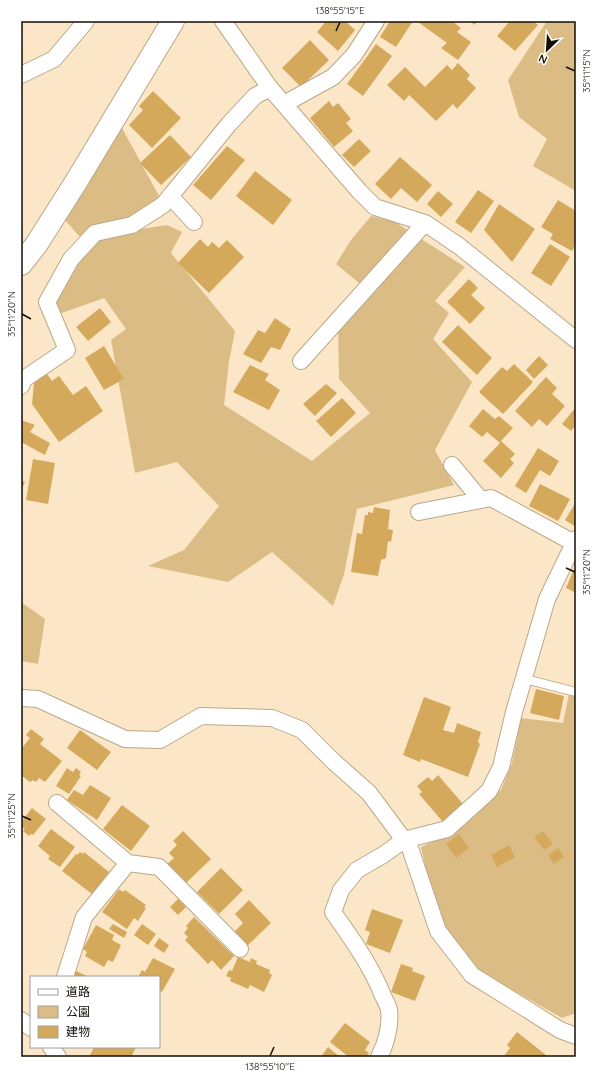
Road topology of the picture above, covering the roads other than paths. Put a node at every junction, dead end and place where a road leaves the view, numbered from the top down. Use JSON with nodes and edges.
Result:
{"nodes":[{"id":1,"x":86,"y":21,"type":"edge"},
{"id":2,"x":173,"y":21,"type":"edge"},
{"id":3,"x":223,"y":21,"type":"edge"},
{"id":4,"x":376,"y":21,"type":"edge"},
{"id":5,"x":21,"y":75,"type":"edge"},
{"id":6,"x":270,"y":88,"type":"junction"},
{"id":7,"x":284,"y":104,"type":"junction"},
{"id":8,"x":170,"y":196,"type":"junction"},
{"id":9,"x":194,"y":222,"type":"dead end"},
{"id":10,"x":425,"y":223,"type":"junction"},
{"id":11,"x":21,"y":264,"type":"edge"},
{"id":12,"x":576,"y":340,"type":"edge"},
{"id":13,"x":301,"y":361,"type":"dead end"},
{"id":14,"x":22,"y":380,"type":"edge"},
{"id":15,"x":452,"y":465,"type":"dead end"},
{"id":16,"x":481,"y":500,"type":"junction"},
{"id":17,"x":419,"y":512,"type":"dead end"},
{"id":18,"x":575,"y":541,"type":"edge"},
{"id":19,"x":525,"y":679,"type":"junction"},
{"id":20,"x":576,"y":692,"type":"edge"},
{"id":21,"x":21,"y":698,"type":"edge"},
{"id":22,"x":57,"y":803,"type":"dead end"},
{"id":23,"x":406,"y":839,"type":"junction"},
{"id":24,"x":128,"y":863,"type":"junction"},
{"id":25,"x":240,"y":949,"type":"dead end"},
{"id":26,"x":65,"y":976,"type":"edge"},
{"id":27,"x":21,"y":1020,"type":"edge"},
{"id":28,"x":30,"y":1027,"type":"edge"},
{"id":29,"x":576,"y":1036,"type":"edge"},
{"id":30,"x":52,"y":1048,"type":"edge"},
{"id":31,"x":58,"y":1057,"type":"edge"},
{"id":32,"x":378,"y":1057,"type":"edge"}],
"edges":[{"from":1,"to":5,"type":"street"},
{"from":2,"to":11,"type":"street"},
{"from":3,"to":6,"type":"street"},
{"from":4,"to":7,"type":"street"},
{"from":6,"to":7,"type":"street"},
{"from":6,"to":8,"type":"street"},
{"from":7,"to":10,"type":"street"},
{"from":8,"to":9,"type":"street"},
{"from":8,"to":14,"type":"street"},
{"from":10,"to":12,"type":"street"},
{"from":10,"to":13,"type":"street"},
{"from":15,"to":16,"type":"street"},
{"from":16,"to":17,"type":"street"},
{"from":16,"to":18,"type":"street"},
{"from":18,"to":19,"type":"street"},
{"from":19,"to":20,"type":"lane"},
{"from":19,"to":23,"type":"street"},
{"from":21,"to":23,"type":"street"},
{"from":22,"to":24,"type":"street"},
{"from":23,"to":29,"type":"street"},
{"from":23,"to":32,"type":"street"},
{"from":24,"to":25,"type":"street"},
{"from":24,"to":26,"type":"street"},
{"from":27,"to":28,"type":"street"},
{"from":30,"to":31,"type":"street"}]}
